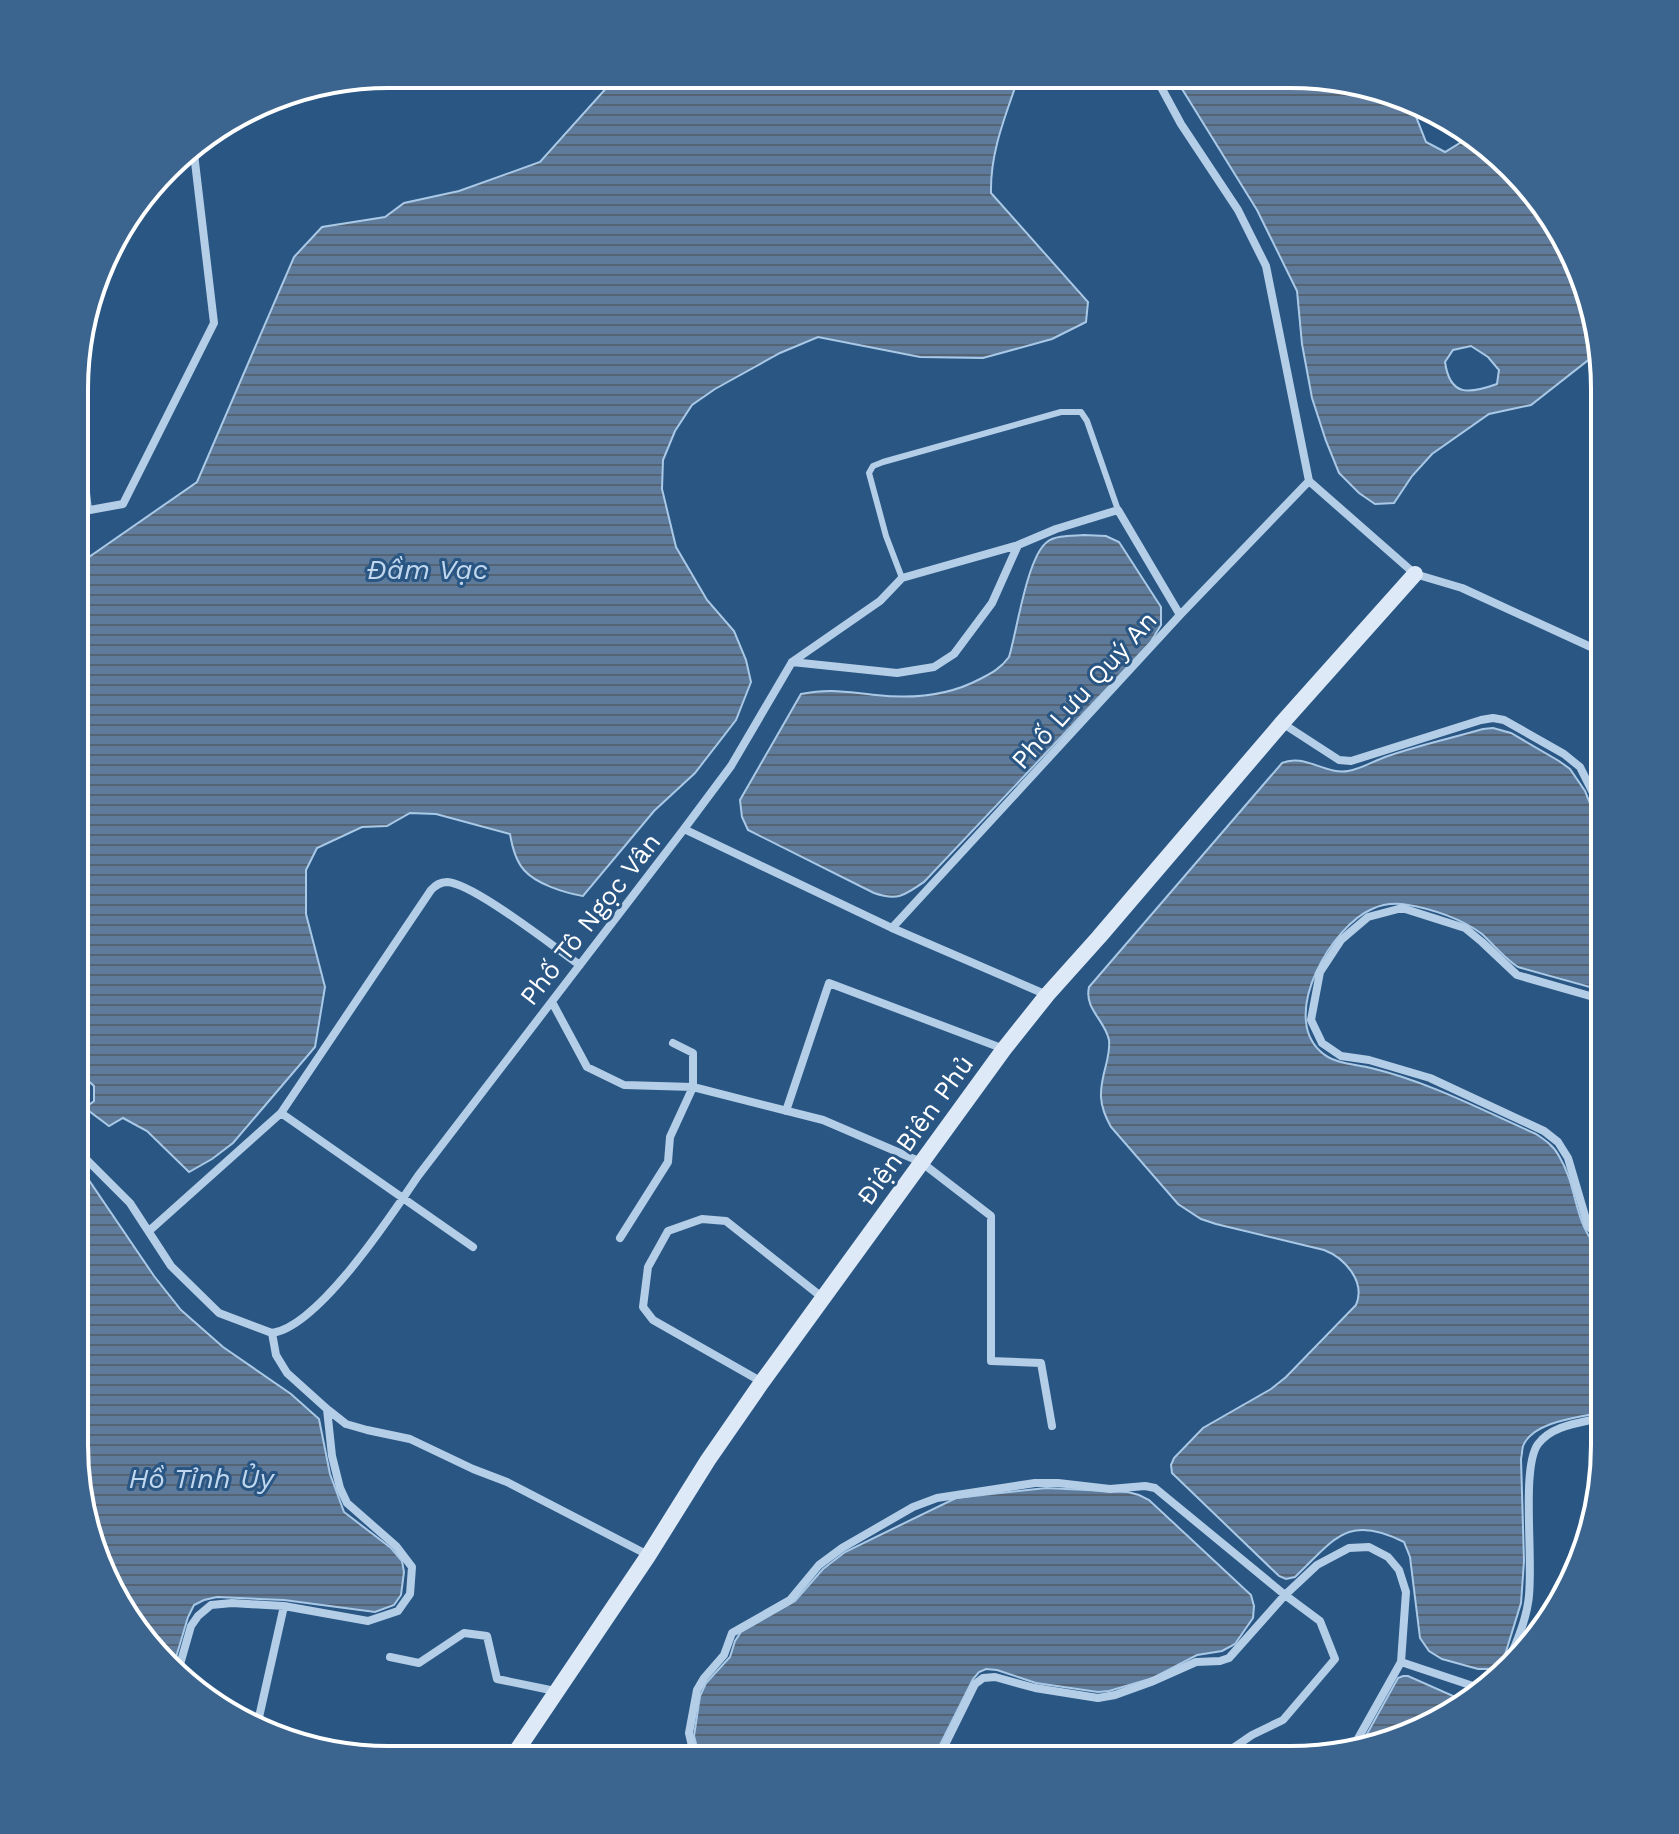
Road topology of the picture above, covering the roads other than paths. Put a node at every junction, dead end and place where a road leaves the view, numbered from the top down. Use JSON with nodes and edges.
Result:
{"nodes":[{"id":1,"x":1162,"y":88,"type":"edge"},
{"id":2,"x":195,"y":159,"type":"edge"},
{"id":3,"x":1309,"y":481,"type":"junction"},
{"id":4,"x":88,"y":510,"type":"edge"},
{"id":5,"x":1118,"y":510,"type":"junction"},
{"id":6,"x":1018,"y":545,"type":"junction"},
{"id":7,"x":1415,"y":574,"type":"junction"},
{"id":8,"x":902,"y":578,"type":"junction"},
{"id":9,"x":1180,"y":615,"type":"junction"},
{"id":10,"x":1591,"y":647,"type":"edge"},
{"id":11,"x":792,"y":662,"type":"junction"},
{"id":12,"x":1282,"y":723,"type":"junction"},
{"id":13,"x":1591,"y":789,"type":"edge"},
{"id":14,"x":684,"y":829,"type":"junction"},
{"id":15,"x":892,"y":928,"type":"junction"},
{"id":16,"x":580,"y":965,"type":"junction"},
{"id":17,"x":1047,"y":995,"type":"junction"},
{"id":18,"x":1591,"y":996,"type":"edge"},
{"id":19,"x":552,"y":1002,"type":"junction"},
{"id":20,"x":673,"y":1043,"type":"dead end"},
{"id":21,"x":1004,"y":1049,"type":"junction"},
{"id":22,"x":693,"y":1087,"type":"junction"},
{"id":23,"x":786,"y":1111,"type":"junction"},
{"id":24,"x":281,"y":1113,"type":"junction"},
{"id":25,"x":88,"y":1161,"type":"edge"},
{"id":26,"x":921,"y":1162,"type":"junction"},
{"id":27,"x":403,"y":1198,"type":"junction"},
{"id":28,"x":1591,"y":1229,"type":"edge"},
{"id":29,"x":149,"y":1231,"type":"junction"},
{"id":30,"x":620,"y":1238,"type":"dead end"},
{"id":31,"x":473,"y":1247,"type":"dead end"},
{"id":32,"x":823,"y":1298,"type":"junction"},
{"id":33,"x":272,"y":1333,"type":"junction"},
{"id":34,"x":762,"y":1382,"type":"junction"},
{"id":35,"x":327,"y":1409,"type":"junction"},
{"id":36,"x":1591,"y":1420,"type":"edge"},
{"id":37,"x":1052,"y":1426,"type":"dead end"},
{"id":38,"x":648,"y":1556,"type":"junction"},
{"id":39,"x":1285,"y":1595,"type":"junction"},
{"id":40,"x":284,"y":1606,"type":"junction"},
{"id":41,"x":1516,"y":1644,"type":"edge"},
{"id":42,"x":390,"y":1657,"type":"dead end"},
{"id":43,"x":181,"y":1662,"type":"edge"},
{"id":44,"x":1401,"y":1662,"type":"junction"},
{"id":45,"x":1469,"y":1687,"type":"edge"},
{"id":46,"x":555,"y":1691,"type":"junction"},
{"id":47,"x":259,"y":1716,"type":"edge"},
{"id":48,"x":1358,"y":1738,"type":"edge"},
{"id":49,"x":519,"y":1746,"type":"edge"},
{"id":50,"x":692,"y":1746,"type":"edge"},
{"id":51,"x":944,"y":1746,"type":"edge"},
{"id":52,"x":1236,"y":1746,"type":"edge"}],
"edges":[{"from":1,"to":3,"type":"street"},
{"from":2,"to":4,"type":"street"},
{"from":3,"to":7,"type":"street"},
{"from":3,"to":9,"type":"street","name":"Phố Lưu Quý An"},
{"from":5,"to":6,"type":"street"},
{"from":5,"to":8,"type":"lane"},
{"from":5,"to":9,"type":"street"},
{"from":6,"to":8,"type":"street"},
{"from":6,"to":11,"type":"street"},
{"from":7,"to":10,"type":"street"},
{"from":7,"to":12,"type":"street","name":"Điện Biên Phủ"},
{"from":8,"to":11,"type":"street"},
{"from":9,"to":15,"type":"street","name":"Phố Lưu Quý An"},
{"from":11,"to":14,"type":"street"},
{"from":12,"to":13,"type":"street"},
{"from":12,"to":17,"type":"street","name":"Điện Biên Phủ"},
{"from":14,"to":15,"type":"street","name":"Phố Tô Ngọc Vân"},
{"from":14,"to":16,"type":"street","name":"Phố Tô Ngọc Vân"},
{"from":15,"to":17,"type":"street","name":"Phố Tô Ngọc Vân"},
{"from":16,"to":19,"type":"street","name":"Phố Tô Ngọc Vân"},
{"from":16,"to":24,"type":"street"},
{"from":17,"to":21,"type":"street","name":"Điện Biên Phủ"},
{"from":18,"to":28,"type":"street"},
{"from":19,"to":22,"type":"street"},
{"from":19,"to":27,"type":"street","name":"Phố Tô Ngọc Vân"},
{"from":20,"to":22,"type":"street"},
{"from":21,"to":23,"type":"street"},
{"from":21,"to":26,"type":"street","name":"Điện Biên Phủ"},
{"from":22,"to":23,"type":"street"},
{"from":22,"to":30,"type":"street"},
{"from":23,"to":26,"type":"street"},
{"from":24,"to":27,"type":"street"},
{"from":24,"to":29,"type":"street"},
{"from":25,"to":29,"type":"street"},
{"from":26,"to":32,"type":"street","name":"Điện Biên Phủ"},
{"from":26,"to":37,"type":"street"},
{"from":27,"to":31,"type":"street"},
{"from":27,"to":33,"type":"street","name":"Phố Tô Ngọc Vân"},
{"from":29,"to":33,"type":"street"},
{"from":32,"to":34,"type":"street","name":"Điện Biên Phủ"},
{"from":32,"to":34,"type":"street"},
{"from":33,"to":35,"type":"street"},
{"from":34,"to":38,"type":"street","name":"Điện Biên Phủ"},
{"from":35,"to":38,"type":"street"},
{"from":35,"to":40,"type":"street"},
{"from":36,"to":41,"type":"street"},
{"from":38,"to":46,"type":"street","name":"Điện Biên Phủ"},
{"from":39,"to":44,"type":"street"},
{"from":39,"to":50,"type":"street"},
{"from":39,"to":51,"type":"street"},
{"from":39,"to":52,"type":"street"},
{"from":40,"to":43,"type":"street"},
{"from":40,"to":47,"type":"street"},
{"from":42,"to":46,"type":"street"},
{"from":44,"to":45,"type":"street"},
{"from":44,"to":48,"type":"street"},
{"from":46,"to":49,"type":"street","name":"Điện Biên Phủ"}]}
